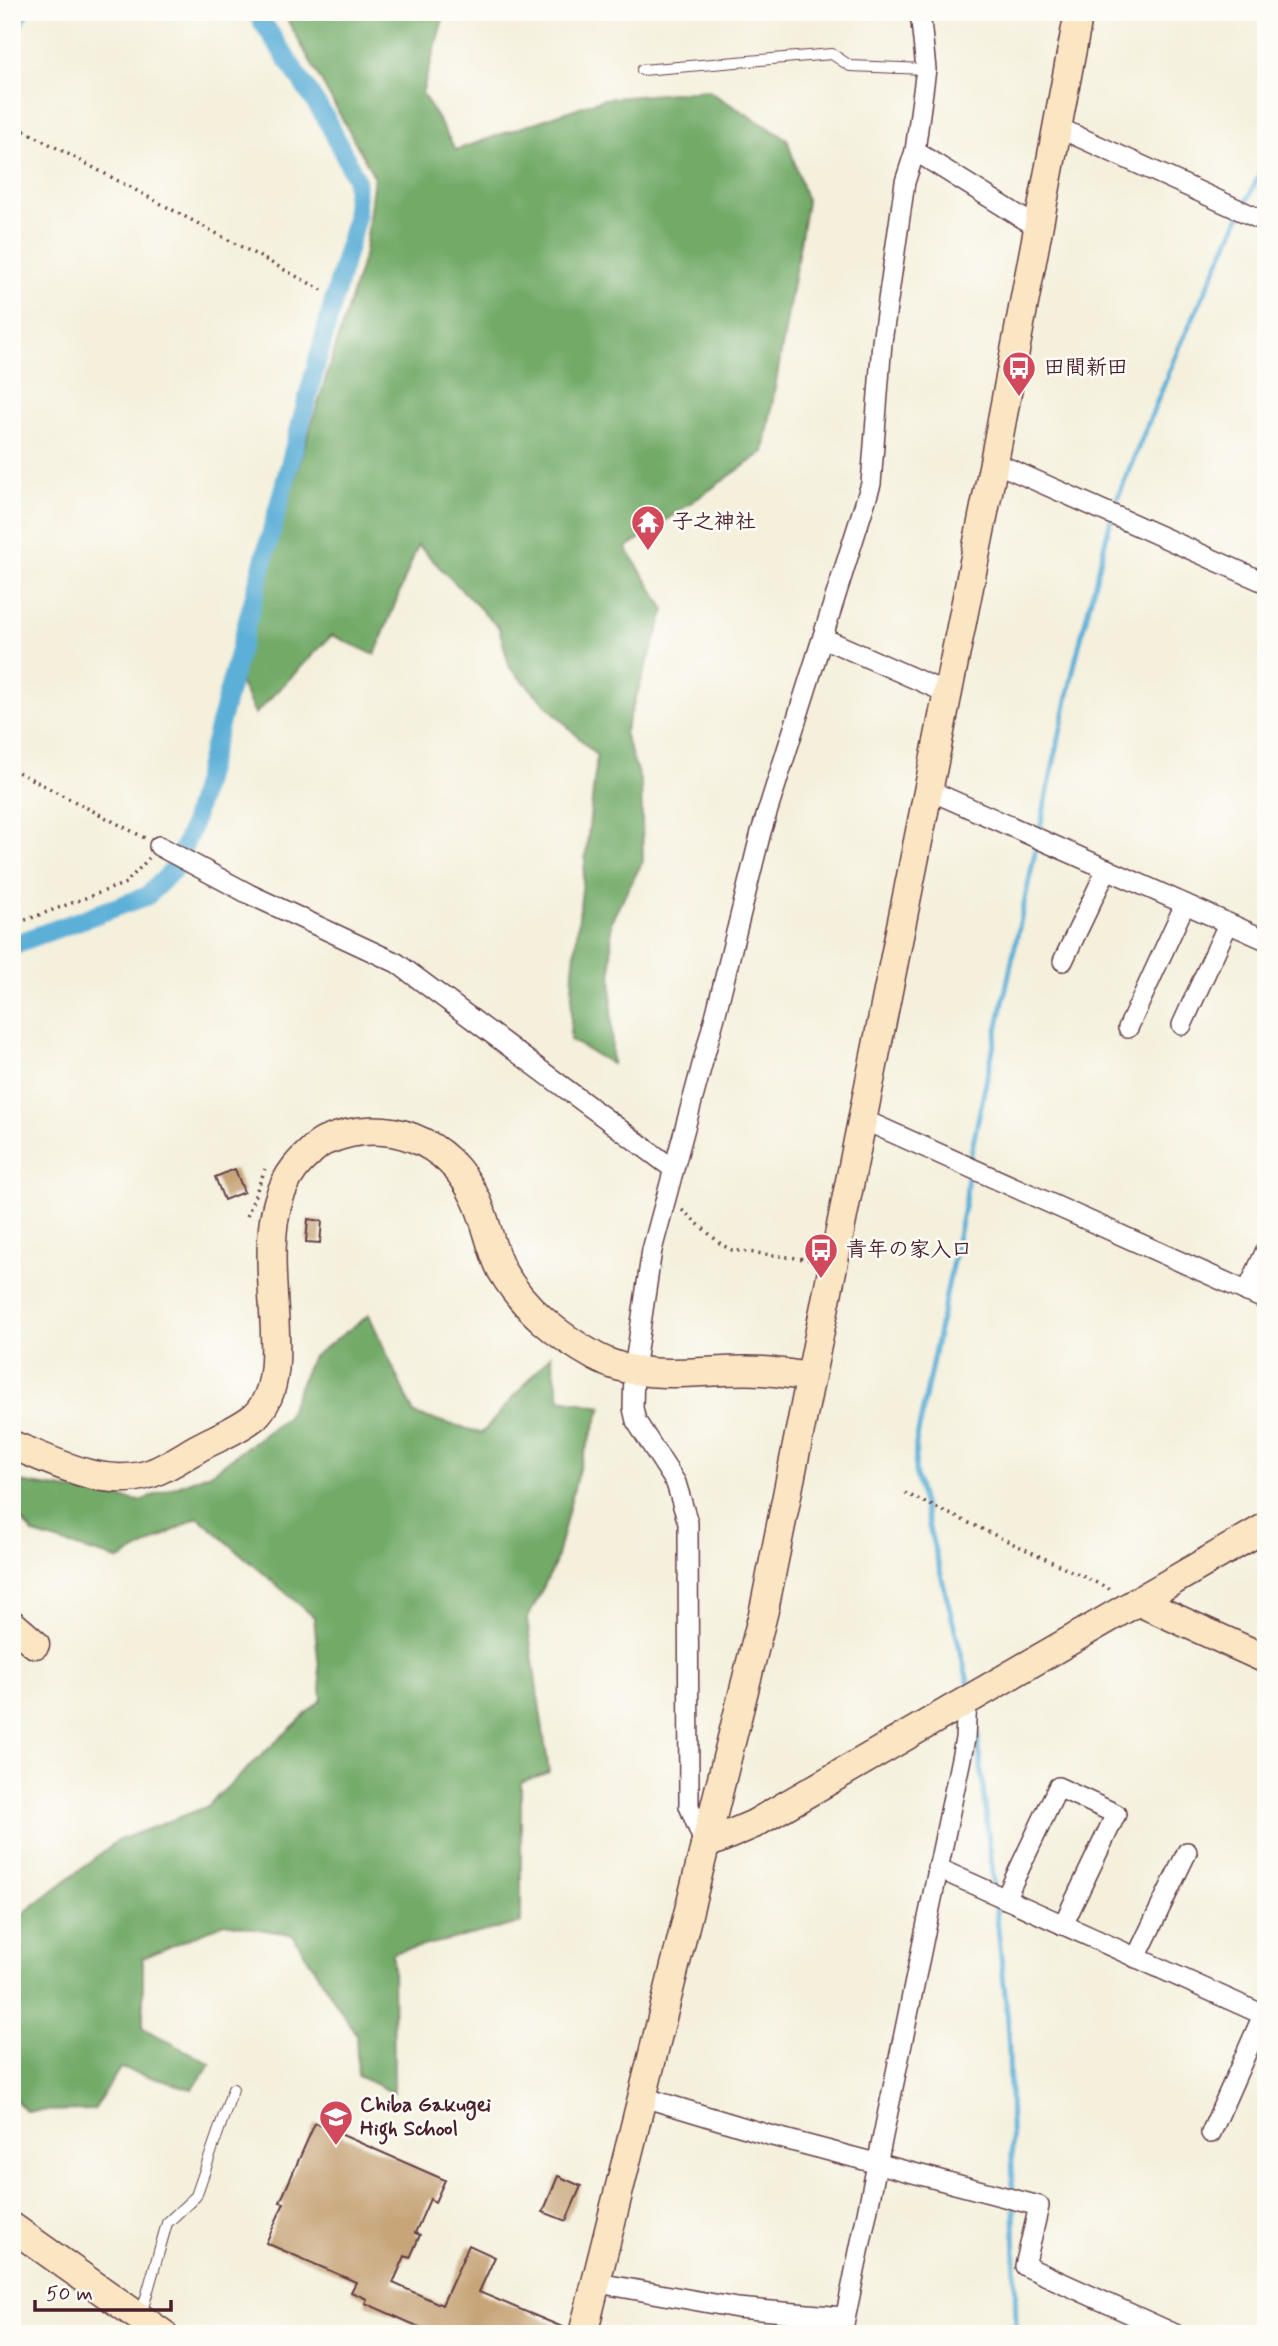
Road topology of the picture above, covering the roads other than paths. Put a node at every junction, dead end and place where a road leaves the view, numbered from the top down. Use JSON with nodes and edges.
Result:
{"nodes":[{"id":1,"x":920,"y":12,"type":"edge"},
{"id":2,"x":1079,"y":12,"type":"edge"},
{"id":3,"x":926,"y":69,"type":"junction"},
{"id":4,"x":642,"y":70,"type":"dead end"},
{"id":5,"x":1057,"y":127,"type":"junction"},
{"id":6,"x":915,"y":150,"type":"junction"},
{"id":7,"x":1266,"y":222,"type":"edge"},
{"id":8,"x":1040,"y":229,"type":"junction"},
{"id":9,"x":994,"y":462,"type":"junction"},
{"id":10,"x":1266,"y":583,"type":"edge"},
{"id":11,"x":823,"y":638,"type":"junction"},
{"id":12,"x":947,"y":692,"type":"junction"},
{"id":13,"x":929,"y":790,"type":"junction"},
{"id":14,"x":159,"y":846,"type":"road end"},
{"id":15,"x":1107,"y":869,"type":"junction"},
{"id":16,"x":1185,"y":904,"type":"junction"},
{"id":17,"x":1228,"y":923,"type":"junction"},
{"id":18,"x":1266,"y":940,"type":"edge"},
{"id":19,"x":1063,"y":961,"type":"dead end"},
{"id":20,"x":1182,"y":1025,"type":"dead end"},
{"id":21,"x":1128,"y":1028,"type":"dead end"},
{"id":22,"x":864,"y":1120,"type":"junction"},
{"id":23,"x":672,"y":1168,"type":"junction"},
{"id":24,"x":1266,"y":1250,"type":"edge"},
{"id":25,"x":1247,"y":1292,"type":"junction"},
{"id":26,"x":1266,"y":1300,"type":"edge"},
{"id":27,"x":634,"y":1370,"type":"junction"},
{"id":28,"x":810,"y":1377,"type":"junction"},
{"id":29,"x":12,"y":1446,"type":"edge"},
{"id":30,"x":1266,"y":1527,"type":"edge"},
{"id":31,"x":1137,"y":1601,"type":"junction"},
{"id":32,"x":12,"y":1624,"type":"edge"},
{"id":33,"x":35,"y":1644,"type":"dead end"},
{"id":34,"x":1266,"y":1659,"type":"edge"},
{"id":35,"x":967,"y":1700,"type":"junction"},
{"id":36,"x":705,"y":1845,"type":"junction"},
{"id":37,"x":1187,"y":1852,"type":"dead end"},
{"id":38,"x":937,"y":1868,"type":"junction"},
{"id":39,"x":1005,"y":1899,"type":"junction"},
{"id":40,"x":1063,"y":1925,"type":"junction"},
{"id":41,"x":1136,"y":1958,"type":"junction"},
{"id":42,"x":1264,"y":2015,"type":"edge"},
{"id":43,"x":233,"y":2089,"type":"dead end"},
{"id":44,"x":643,"y":2097,"type":"junction"},
{"id":45,"x":1211,"y":2133,"type":"dead end"},
{"id":46,"x":877,"y":2164,"type":"junction"},
{"id":47,"x":12,"y":2227,"type":"edge"},
{"id":48,"x":598,"y":2283,"type":"junction"},
{"id":49,"x":152,"y":2326,"type":"edge"},
{"id":50,"x":843,"y":2326,"type":"edge"},
{"id":51,"x":583,"y":2334,"type":"edge"},
{"id":52,"x":1175,"y":2334,"type":"edge"}],
"edges":[{"from":1,"to":3,"type":"street"},
{"from":2,"to":5,"type":"street"},
{"from":3,"to":4,"type":"lane"},
{"from":3,"to":6,"type":"street"},
{"from":5,"to":7,"type":"street"},
{"from":5,"to":8,"type":"street"},
{"from":6,"to":8,"type":"street"},
{"from":6,"to":11,"type":"street"},
{"from":8,"to":9,"type":"street"},
{"from":9,"to":10,"type":"street"},
{"from":9,"to":12,"type":"street"},
{"from":11,"to":12,"type":"street"},
{"from":11,"to":23,"type":"street"},
{"from":12,"to":13,"type":"street"},
{"from":13,"to":15,"type":"street"},
{"from":13,"to":22,"type":"street"},
{"from":14,"to":23,"type":"street"},
{"from":15,"to":16,"type":"street"},
{"from":15,"to":19,"type":"street"},
{"from":16,"to":17,"type":"street"},
{"from":16,"to":21,"type":"street"},
{"from":17,"to":18,"type":"street"},
{"from":17,"to":20,"type":"street"},
{"from":22,"to":25,"type":"street"},
{"from":22,"to":28,"type":"street"},
{"from":23,"to":27,"type":"street"},
{"from":24,"to":25,"type":"street"},
{"from":25,"to":26,"type":"street"},
{"from":27,"to":28,"type":"street"},
{"from":27,"to":29,"type":"street"},
{"from":27,"to":36,"type":"street"},
{"from":28,"to":36,"type":"street"},
{"from":30,"to":31,"type":"street"},
{"from":31,"to":34,"type":"street"},
{"from":31,"to":35,"type":"street"},
{"from":32,"to":33,"type":"street"},
{"from":35,"to":36,"type":"street"},
{"from":35,"to":38,"type":"street"},
{"from":36,"to":44,"type":"street"},
{"from":37,"to":41,"type":"street"},
{"from":38,"to":39,"type":"street"},
{"from":38,"to":46,"type":"street"},
{"from":39,"to":40,"type":"street"},
{"from":39,"to":40,"type":"street"},
{"from":40,"to":41,"type":"street"},
{"from":41,"to":42,"type":"street"},
{"from":42,"to":45,"type":"street"},
{"from":43,"to":49,"type":"lane"},
{"from":44,"to":46,"type":"street"},
{"from":44,"to":48,"type":"street"},
{"from":46,"to":50,"type":"street"},
{"from":46,"to":52,"type":"street"},
{"from":47,"to":49,"type":"street"},
{"from":48,"to":50,"type":"street"},
{"from":48,"to":51,"type":"street"}]}
